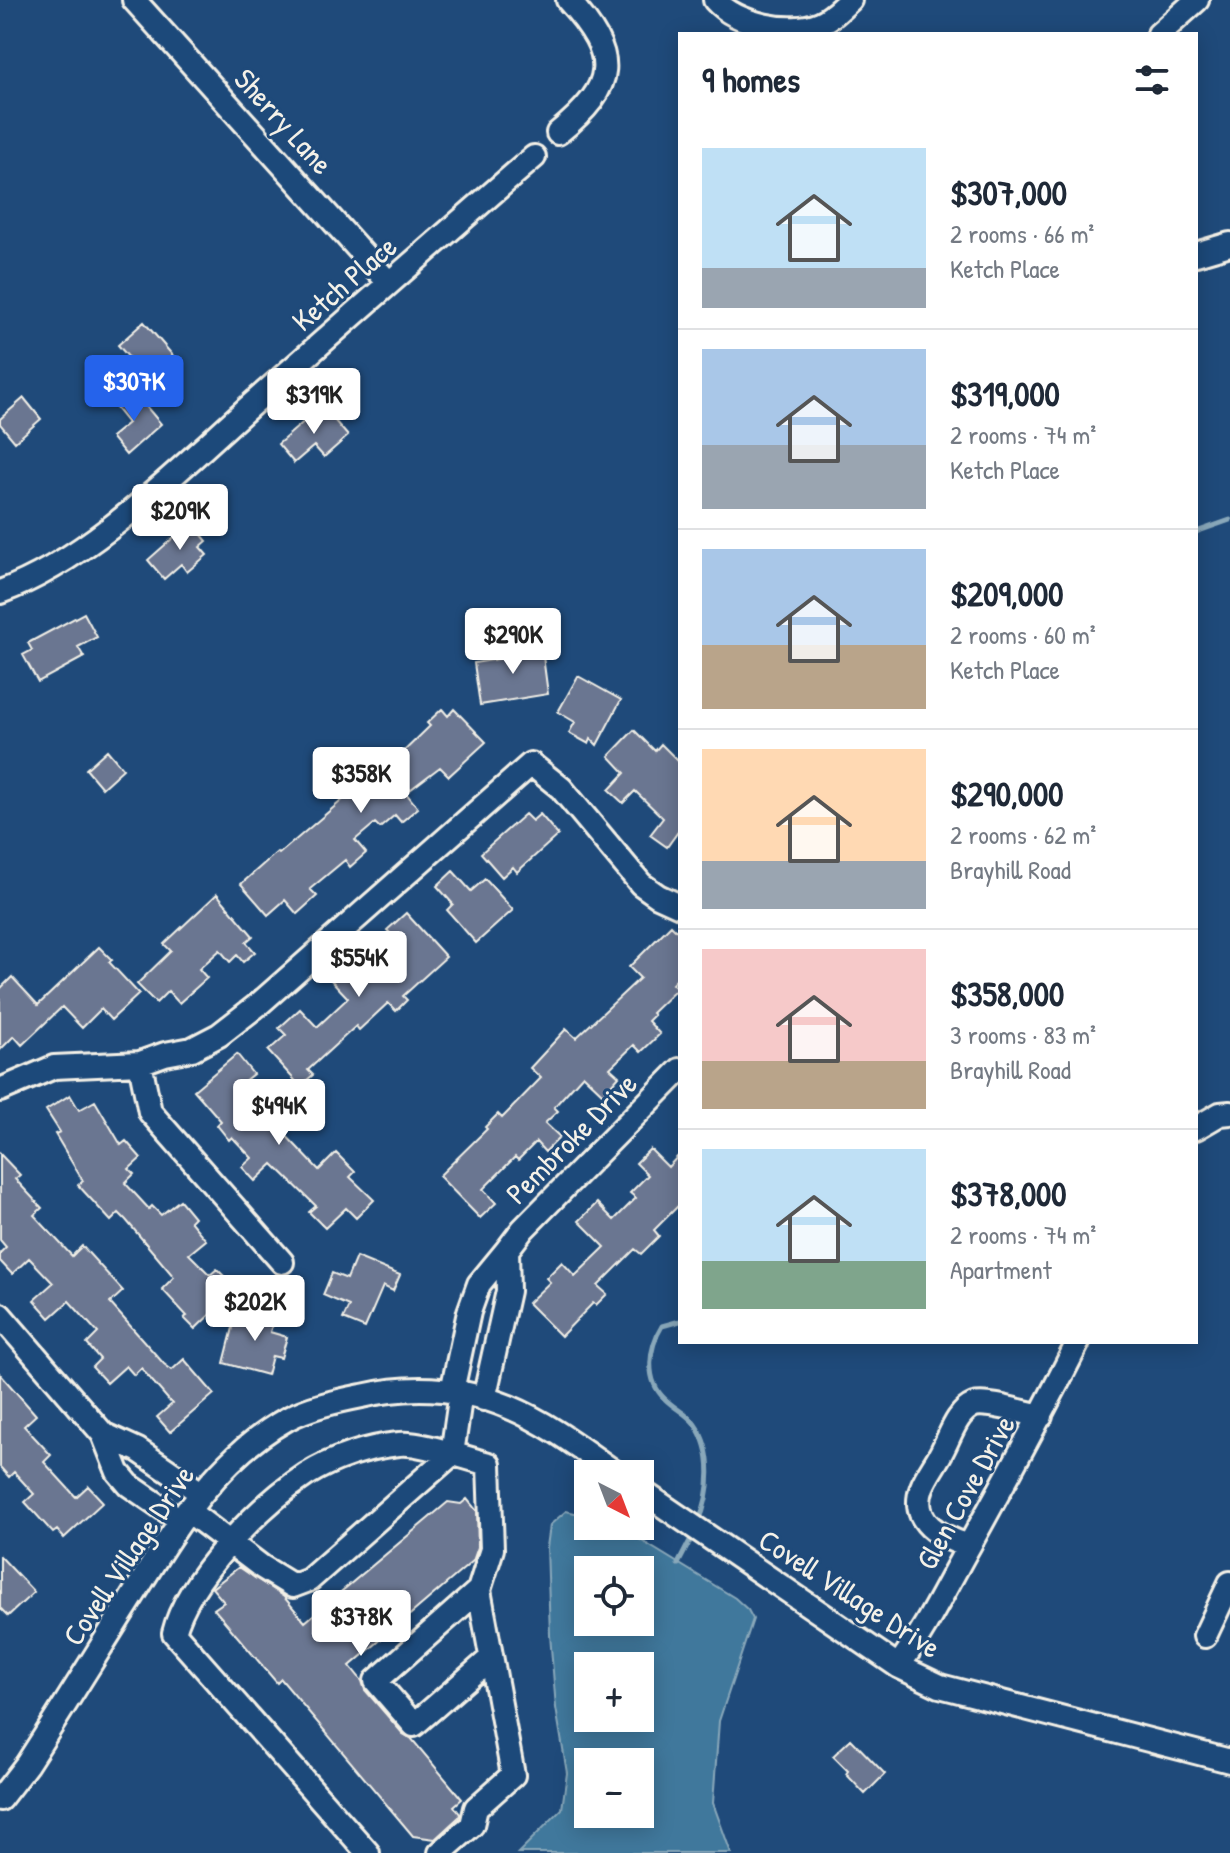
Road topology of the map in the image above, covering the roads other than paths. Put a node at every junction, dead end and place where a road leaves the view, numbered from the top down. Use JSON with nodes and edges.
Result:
{"nodes":[{"id":1,"x":134,"y":0,"type":"edge"},
{"id":2,"x":568,"y":0,"type":"edge"},
{"id":3,"x":715,"y":0,"type":"edge"},
{"id":4,"x":850,"y":0,"type":"edge"},
{"id":5,"x":1197,"y":0,"type":"edge"},
{"id":6,"x":1161,"y":32,"type":"edge"},
{"id":7,"x":558,"y":133,"type":"dead end"},
{"id":8,"x":534,"y":157,"type":"dead end"},
{"id":9,"x":1230,"y":244,"type":"edge"},
{"id":10,"x":1198,"y":253,"type":"edge"},
{"id":11,"x":389,"y":283,"type":"junction"},
{"id":12,"x":0,"y":592,"type":"edge"},
{"id":13,"x":678,"y":905,"type":"edge"},
{"id":14,"x":140,"y":1063,"type":"junction"},
{"id":15,"x":678,"y":1072,"type":"edge"},
{"id":16,"x":0,"y":1090,"type":"edge"},
{"id":17,"x":1225,"y":1114,"type":"edge"},
{"id":18,"x":1198,"y":1127,"type":"edge"},
{"id":19,"x":507,"y":1250,"type":"junction"},
{"id":20,"x":282,"y":1262,"type":"dead end"},
{"id":21,"x":469,"y":1312,"type":"junction"},
{"id":22,"x":0,"y":1315,"type":"edge"},
{"id":23,"x":501,"y":1318,"type":"junction"},
{"id":24,"x":1077,"y":1344,"type":"edge"},
{"id":25,"x":456,"y":1391,"type":"junction"},
{"id":26,"x":484,"y":1399,"type":"junction"},
{"id":27,"x":1041,"y":1416,"type":"junction"},
{"id":28,"x":103,"y":1434,"type":"junction"},
{"id":29,"x":452,"y":1454,"type":"junction"},
{"id":30,"x":148,"y":1459,"type":"junction"},
{"id":31,"x":597,"y":1460,"type":"edge"},
{"id":32,"x":129,"y":1485,"type":"junction"},
{"id":33,"x":654,"y":1500,"type":"edge"},
{"id":34,"x":190,"y":1508,"type":"junction"},
{"id":35,"x":232,"y":1542,"type":"junction"},
{"id":36,"x":968,"y":1546,"type":"junction"},
{"id":37,"x":1230,"y":1583,"type":"edge"},
{"id":38,"x":479,"y":1590,"type":"junction"},
{"id":39,"x":1205,"y":1636,"type":"dead end"},
{"id":40,"x":491,"y":1658,"type":"junction"},
{"id":41,"x":898,"y":1666,"type":"junction"},
{"id":42,"x":1230,"y":1761,"type":"edge"},
{"id":43,"x":0,"y":1799,"type":"edge"},
{"id":44,"x":368,"y":1853,"type":"edge"},
{"id":45,"x":440,"y":1853,"type":"edge"}],
"edges":[{"from":1,"to":11,"type":"street","name":"Sherry Lane"},
{"from":2,"to":7,"type":"street"},
{"from":3,"to":4,"type":"street"},
{"from":5,"to":6,"type":"street"},
{"from":8,"to":11,"type":"street","name":"Ketch Place"},
{"from":9,"to":10,"type":"street"},
{"from":11,"to":12,"type":"street","name":"Ketch Place"},
{"from":13,"to":14,"type":"street"},
{"from":14,"to":16,"type":"street"},
{"from":14,"to":20,"type":"street"},
{"from":15,"to":19,"type":"street","name":"Pembroke Drive"},
{"from":17,"to":18,"type":"street"},
{"from":19,"to":21,"type":"street","name":"Pembroke Drive"},
{"from":19,"to":23,"type":"street","name":"Pembroke Drive"},
{"from":21,"to":23,"type":"street"},
{"from":21,"to":25,"type":"street","name":"Pembroke Drive"},
{"from":22,"to":28,"type":"street"},
{"from":23,"to":26,"type":"street","name":"Pembroke Drive"},
{"from":24,"to":27,"type":"street","name":"Glen Cove Drive"},
{"from":25,"to":26,"type":"street","name":"Covell Village Drive"},
{"from":25,"to":29,"type":"street","name":"Pembroke Drive"},
{"from":25,"to":34,"type":"street","name":"Covell Village Drive"},
{"from":26,"to":31,"type":"street","name":"Covell Village Drive"},
{"from":27,"to":36,"type":"street","name":"Glen Cove Drive"},
{"from":27,"to":36,"type":"street"},
{"from":28,"to":30,"type":"street"},
{"from":28,"to":32,"type":"street"},
{"from":29,"to":35,"type":"street"},
{"from":29,"to":35,"type":"street"},
{"from":29,"to":38,"type":"street"},
{"from":30,"to":32,"type":"street"},
{"from":30,"to":34,"type":"street"},
{"from":32,"to":34,"type":"street"},
{"from":33,"to":41,"type":"street","name":"Covell Village Drive"},
{"from":34,"to":35,"type":"street"},
{"from":34,"to":43,"type":"street","name":"Covell Village Drive"},
{"from":35,"to":44,"type":"street"},
{"from":36,"to":41,"type":"street","name":"Glen Cove Drive"},
{"from":37,"to":39,"type":"street"},
{"from":38,"to":40,"type":"street"},
{"from":38,"to":40,"type":"street"},
{"from":40,"to":45,"type":"street"},
{"from":41,"to":42,"type":"street","name":"Covell Village Drive"}]}
